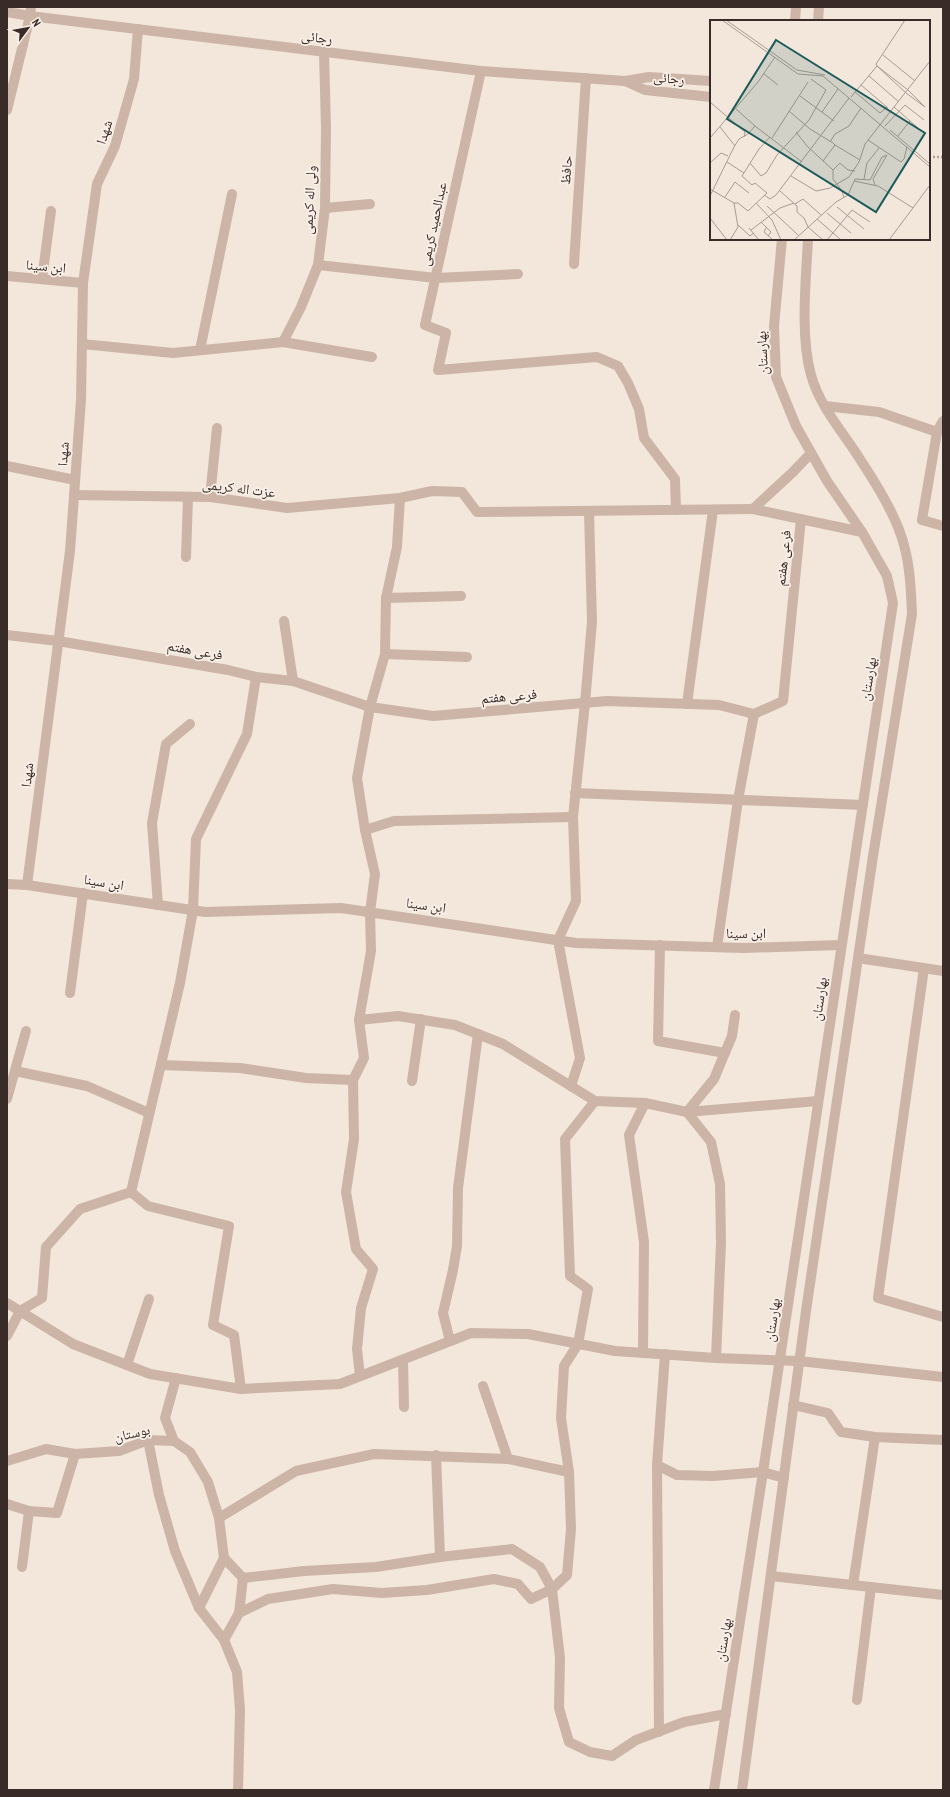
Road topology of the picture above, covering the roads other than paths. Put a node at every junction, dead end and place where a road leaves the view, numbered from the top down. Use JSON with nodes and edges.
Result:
{"nodes":[{"id":1,"x":796,"y":7,"type":"edge"},
{"id":2,"x":819,"y":7,"type":"edge"},
{"id":3,"x":7,"y":12,"type":"edge"},
{"id":4,"x":31,"y":12,"type":"edge"},
{"id":5,"x":795,"y":20,"type":"edge"},
{"id":6,"x":818,"y":20,"type":"edge"},
{"id":7,"x":138,"y":29,"type":"junction"},
{"id":8,"x":324,"y":52,"type":"junction"},
{"id":9,"x":481,"y":71,"type":"junction"},
{"id":10,"x":586,"y":78,"type":"junction"},
{"id":11,"x":625,"y":81,"type":"junction"},
{"id":12,"x":710,"y":81,"type":"edge"},
{"id":13,"x":710,"y":97,"type":"edge"},
{"id":14,"x":7,"y":110,"type":"edge"},
{"id":15,"x":232,"y":194,"type":"dead end"},
{"id":16,"x":370,"y":204,"type":"dead end"},
{"id":17,"x":325,"y":208,"type":"junction"},
{"id":18,"x":51,"y":211,"type":"dead end"},
{"id":19,"x":782,"y":240,"type":"edge"},
{"id":20,"x":808,"y":240,"type":"edge"},
{"id":21,"x":574,"y":264,"type":"dead end"},
{"id":22,"x":318,"y":265,"type":"junction"},
{"id":23,"x":518,"y":274,"type":"dead end"},
{"id":24,"x":7,"y":276,"type":"edge"},
{"id":25,"x":436,"y":278,"type":"junction"},
{"id":26,"x":42,"y":279,"type":"junction"},
{"id":27,"x":83,"y":283,"type":"junction"},
{"id":28,"x":282,"y":342,"type":"junction"},
{"id":29,"x":82,"y":344,"type":"junction"},
{"id":30,"x":200,"y":350,"type":"junction"},
{"id":31,"x":372,"y":357,"type":"dead end"},
{"id":32,"x":825,"y":406,"type":"junction"},
{"id":33,"x":943,"y":421,"type":"edge"},
{"id":34,"x":217,"y":428,"type":"dead end"},
{"id":35,"x":937,"y":432,"type":"junction"},
{"id":36,"x":811,"y":452,"type":"junction"},
{"id":37,"x":7,"y":466,"type":"edge"},
{"id":38,"x":75,"y":480,"type":"junction"},
{"id":39,"x":74,"y":495,"type":"junction"},
{"id":40,"x":188,"y":497,"type":"junction"},
{"id":41,"x":210,"y":497,"type":"junction"},
{"id":42,"x":400,"y":498,"type":"junction"},
{"id":43,"x":753,"y":509,"type":"junction"},
{"id":44,"x":676,"y":510,"type":"junction"},
{"id":45,"x":713,"y":510,"type":"junction"},
{"id":46,"x":589,"y":511,"type":"junction"},
{"id":47,"x":801,"y":519,"type":"junction"},
{"id":48,"x":943,"y":526,"type":"edge"},
{"id":49,"x":862,"y":532,"type":"junction"},
{"id":50,"x":186,"y":557,"type":"dead end"},
{"id":51,"x":461,"y":596,"type":"dead end"},
{"id":52,"x":386,"y":598,"type":"junction"},
{"id":53,"x":284,"y":621,"type":"dead end"},
{"id":54,"x":7,"y":635,"type":"edge"},
{"id":55,"x":58,"y":641,"type":"junction"},
{"id":56,"x":385,"y":654,"type":"junction"},
{"id":57,"x":467,"y":657,"type":"dead end"},
{"id":58,"x":256,"y":677,"type":"junction"},
{"id":59,"x":292,"y":680,"type":"junction"},
{"id":60,"x":585,"y":703,"type":"junction"},
{"id":61,"x":686,"y":704,"type":"junction"},
{"id":62,"x":370,"y":707,"type":"junction"},
{"id":63,"x":754,"y":714,"type":"junction"},
{"id":64,"x":190,"y":724,"type":"dead end"},
{"id":65,"x":575,"y":793,"type":"junction"},
{"id":66,"x":738,"y":800,"type":"junction"},
{"id":67,"x":863,"y":806,"type":"junction"},
{"id":68,"x":572,"y":817,"type":"junction"},
{"id":69,"x":365,"y":830,"type":"junction"},
{"id":70,"x":7,"y":884,"type":"edge"},
{"id":71,"x":28,"y":885,"type":"junction"},
{"id":72,"x":83,"y":893,"type":"junction"},
{"id":73,"x":158,"y":904,"type":"junction"},
{"id":74,"x":194,"y":910,"type":"junction"},
{"id":75,"x":370,"y":912,"type":"junction"},
{"id":76,"x":558,"y":940,"type":"junction"},
{"id":77,"x":660,"y":945,"type":"junction"},
{"id":78,"x":841,"y":945,"type":"junction"},
{"id":79,"x":717,"y":947,"type":"junction"},
{"id":80,"x":858,"y":958,"type":"junction"},
{"id":81,"x":924,"y":968,"type":"junction"},
{"id":82,"x":943,"y":971,"type":"edge"},
{"id":83,"x":70,"y":992,"type":"dead end"},
{"id":84,"x":736,"y":1015,"type":"dead end"},
{"id":85,"x":421,"y":1019,"type":"junction"},
{"id":86,"x":359,"y":1020,"type":"junction"},
{"id":87,"x":26,"y":1030,"type":"dead end"},
{"id":88,"x":478,"y":1034,"type":"junction"},
{"id":89,"x":724,"y":1053,"type":"junction"},
{"id":90,"x":161,"y":1065,"type":"junction"},
{"id":91,"x":15,"y":1071,"type":"junction"},
{"id":92,"x":353,"y":1080,"type":"junction"},
{"id":93,"x":412,"y":1081,"type":"dead end"},
{"id":94,"x":571,"y":1086,"type":"junction"},
{"id":95,"x":7,"y":1099,"type":"edge"},
{"id":96,"x":595,"y":1101,"type":"junction"},
{"id":97,"x":818,"y":1101,"type":"junction"},
{"id":98,"x":645,"y":1103,"type":"junction"},
{"id":99,"x":687,"y":1112,"type":"junction"},
{"id":100,"x":150,"y":1113,"type":"junction"},
{"id":101,"x":131,"y":1192,"type":"junction"},
{"id":102,"x":149,"y":1299,"type":"dead end"},
{"id":103,"x":7,"y":1303,"type":"edge"},
{"id":104,"x":20,"y":1311,"type":"junction"},
{"id":105,"x":943,"y":1317,"type":"edge"},
{"id":106,"x":7,"y":1336,"type":"edge"},
{"id":107,"x":450,"y":1342,"type":"junction"},
{"id":108,"x":578,"y":1344,"type":"junction"},
{"id":109,"x":643,"y":1353,"type":"junction"},
{"id":110,"x":664,"y":1354,"type":"junction"},
{"id":111,"x":716,"y":1358,"type":"junction"},
{"id":112,"x":403,"y":1360,"type":"junction"},
{"id":113,"x":780,"y":1360,"type":"junction"},
{"id":114,"x":799,"y":1361,"type":"junction"},
{"id":115,"x":127,"y":1365,"type":"junction"},
{"id":116,"x":360,"y":1376,"type":"junction"},
{"id":117,"x":943,"y":1377,"type":"edge"},
{"id":118,"x":176,"y":1378,"type":"junction"},
{"id":119,"x":483,"y":1386,"type":"dead end"},
{"id":120,"x":241,"y":1389,"type":"junction"},
{"id":121,"x":793,"y":1405,"type":"junction"},
{"id":122,"x":404,"y":1407,"type":"dead end"},
{"id":123,"x":875,"y":1437,"type":"junction"},
{"id":124,"x":148,"y":1440,"type":"junction"},
{"id":125,"x":943,"y":1440,"type":"edge"},
{"id":126,"x":174,"y":1441,"type":"junction"},
{"id":127,"x":75,"y":1454,"type":"junction"},
{"id":128,"x":436,"y":1455,"type":"junction"},
{"id":129,"x":508,"y":1459,"type":"junction"},
{"id":130,"x":7,"y":1461,"type":"edge"},
{"id":131,"x":657,"y":1465,"type":"junction"},
{"id":132,"x":569,"y":1472,"type":"junction"},
{"id":133,"x":763,"y":1472,"type":"junction"},
{"id":134,"x":784,"y":1478,"type":"junction"},
{"id":135,"x":7,"y":1504,"type":"edge"},
{"id":136,"x":29,"y":1511,"type":"junction"},
{"id":137,"x":219,"y":1518,"type":"junction"},
{"id":138,"x":440,"y":1557,"type":"junction"},
{"id":139,"x":224,"y":1558,"type":"junction"},
{"id":140,"x":22,"y":1567,"type":"dead end"},
{"id":141,"x":771,"y":1576,"type":"junction"},
{"id":142,"x":243,"y":1578,"type":"junction"},
{"id":143,"x":853,"y":1585,"type":"junction"},
{"id":144,"x":871,"y":1587,"type":"junction"},
{"id":145,"x":552,"y":1589,"type":"junction"},
{"id":146,"x":943,"y":1595,"type":"edge"},
{"id":147,"x":198,"y":1608,"type":"junction"},
{"id":148,"x":239,"y":1613,"type":"junction"},
{"id":149,"x":224,"y":1640,"type":"junction"},
{"id":150,"x":856,"y":1700,"type":"dead end"},
{"id":151,"x":726,"y":1714,"type":"junction"},
{"id":152,"x":659,"y":1732,"type":"junction"},
{"id":153,"x":238,"y":1790,"type":"edge"},
{"id":154,"x":714,"y":1790,"type":"edge"},
{"id":155,"x":742,"y":1790,"type":"edge"}],
"edges":[{"from":1,"to":5,"type":"street"},
{"from":2,"to":6,"type":"street"},
{"from":3,"to":4,"type":"street","name":"رجائی"},
{"from":4,"to":7,"type":"street","name":"رجائی"},
{"from":4,"to":14,"type":"street"},
{"from":7,"to":8,"type":"street","name":"رجائی"},
{"from":7,"to":27,"type":"street","name":"شهدا"},
{"from":8,"to":9,"type":"street","name":"رجائی"},
{"from":8,"to":17,"type":"street","name":"ولی اله کریمی"},
{"from":9,"to":10,"type":"street","name":"رجائی"},
{"from":9,"to":25,"type":"street","name":"عبدالحمید کریمی"},
{"from":10,"to":11,"type":"street","name":"رجائی"},
{"from":10,"to":21,"type":"street","name":"حافظ"},
{"from":11,"to":12,"type":"street","name":"رجائی"},
{"from":11,"to":13,"type":"street","name":"رجائی"},
{"from":15,"to":30,"type":"street"},
{"from":16,"to":17,"type":"street"},
{"from":17,"to":22,"type":"street","name":"ولی اله کریمی"},
{"from":18,"to":26,"type":"street"},
{"from":19,"to":36,"type":"street","name":"بهارستان"},
{"from":20,"to":32,"type":"street"},
{"from":22,"to":25,"type":"street"},
{"from":22,"to":28,"type":"street","name":"ولی اله کریمی"},
{"from":23,"to":25,"type":"street"},
{"from":24,"to":26,"type":"street","name":"ابن سینا"},
{"from":25,"to":44,"type":"street","name":"عبدالحمید کریمی"},
{"from":26,"to":27,"type":"street","name":"ابن سینا"},
{"from":27,"to":29,"type":"street","name":"شهدا"},
{"from":28,"to":30,"type":"street"},
{"from":28,"to":31,"type":"street"},
{"from":29,"to":30,"type":"street"},
{"from":29,"to":38,"type":"street","name":"شهدا"},
{"from":32,"to":35,"type":"street"},
{"from":32,"to":80,"type":"street"},
{"from":33,"to":35,"type":"street"},
{"from":34,"to":41,"type":"street"},
{"from":35,"to":48,"type":"street"},
{"from":36,"to":43,"type":"street"},
{"from":36,"to":49,"type":"street","name":"بهارستان"},
{"from":37,"to":38,"type":"street"},
{"from":38,"to":39,"type":"street","name":"شهدا"},
{"from":39,"to":40,"type":"street","name":"عزت اله کریمی"},
{"from":39,"to":55,"type":"street","name":"شهدا"},
{"from":40,"to":41,"type":"street","name":"عزت اله کریمی"},
{"from":40,"to":50,"type":"street"},
{"from":41,"to":42,"type":"street","name":"عزت اله کریمی"},
{"from":42,"to":46,"type":"street","name":"عزت اله کریمی"},
{"from":42,"to":52,"type":"street"},
{"from":43,"to":45,"type":"street"},
{"from":43,"to":47,"type":"street"},
{"from":44,"to":45,"type":"street"},
{"from":44,"to":46,"type":"street"},
{"from":45,"to":61,"type":"street"},
{"from":46,"to":60,"type":"street"},
{"from":47,"to":49,"type":"street"},
{"from":47,"to":63,"type":"street","name":"فرعی هفتم"},
{"from":49,"to":67,"type":"street","name":"بهارستان"},
{"from":51,"to":52,"type":"street"},
{"from":52,"to":56,"type":"street"},
{"from":53,"to":59,"type":"street"},
{"from":54,"to":55,"type":"street","name":"فرعی هفتم"},
{"from":55,"to":58,"type":"street","name":"فرعی هفتم"},
{"from":55,"to":71,"type":"street","name":"شهدا"},
{"from":56,"to":57,"type":"street"},
{"from":56,"to":62,"type":"street"},
{"from":58,"to":59,"type":"street","name":"فرعی هفتم"},
{"from":58,"to":74,"type":"street"},
{"from":59,"to":62,"type":"street","name":"فرعی هفتم"},
{"from":60,"to":61,"type":"street","name":"فرعی هفتم"},
{"from":60,"to":62,"type":"street","name":"فرعی هفتم"},
{"from":60,"to":65,"type":"street"},
{"from":61,"to":63,"type":"street","name":"فرعی هفتم"},
{"from":62,"to":69,"type":"street"},
{"from":63,"to":66,"type":"street"},
{"from":64,"to":73,"type":"street"},
{"from":65,"to":66,"type":"street"},
{"from":65,"to":68,"type":"street"},
{"from":66,"to":67,"type":"street"},
{"from":66,"to":79,"type":"street"},
{"from":67,"to":78,"type":"street","name":"بهارستان"},
{"from":68,"to":69,"type":"street"},
{"from":68,"to":76,"type":"street"},
{"from":69,"to":75,"type":"street"},
{"from":70,"to":71,"type":"street","name":"ابن سینا"},
{"from":71,"to":72,"type":"street","name":"ابن سینا"},
{"from":72,"to":73,"type":"street","name":"ابن سینا"},
{"from":72,"to":83,"type":"street"},
{"from":73,"to":74,"type":"street","name":"ابن سینا"},
{"from":74,"to":75,"type":"street","name":"ابن سینا"},
{"from":74,"to":90,"type":"street"},
{"from":75,"to":76,"type":"street","name":"ابن سینا"},
{"from":75,"to":86,"type":"street"},
{"from":76,"to":77,"type":"street","name":"ابن سینا"},
{"from":76,"to":94,"type":"street"},
{"from":77,"to":79,"type":"street","name":"ابن سینا"},
{"from":77,"to":89,"type":"street"},
{"from":78,"to":79,"type":"street","name":"ابن سینا"},
{"from":78,"to":97,"type":"street","name":"بهارستان"},
{"from":80,"to":81,"type":"street"},
{"from":80,"to":114,"type":"street"},
{"from":81,"to":82,"type":"street"},
{"from":81,"to":105,"type":"street"},
{"from":84,"to":89,"type":"street"},
{"from":85,"to":86,"type":"street"},
{"from":85,"to":88,"type":"street"},
{"from":85,"to":93,"type":"street"},
{"from":86,"to":92,"type":"street"},
{"from":87,"to":91,"type":"street"},
{"from":88,"to":94,"type":"street"},
{"from":88,"to":107,"type":"street"},
{"from":89,"to":99,"type":"street"},
{"from":90,"to":92,"type":"street"},
{"from":90,"to":100,"type":"street"},
{"from":91,"to":95,"type":"street"},
{"from":91,"to":100,"type":"street"},
{"from":92,"to":116,"type":"street"},
{"from":94,"to":96,"type":"street"},
{"from":96,"to":98,"type":"street"},
{"from":96,"to":108,"type":"street"},
{"from":97,"to":99,"type":"street"},
{"from":97,"to":113,"type":"street","name":"بهارستان"},
{"from":98,"to":99,"type":"street"},
{"from":98,"to":109,"type":"street"},
{"from":99,"to":111,"type":"street"},
{"from":100,"to":101,"type":"street"},
{"from":101,"to":104,"type":"street"},
{"from":101,"to":120,"type":"street"},
{"from":102,"to":115,"type":"street"},
{"from":103,"to":104,"type":"street"},
{"from":104,"to":106,"type":"street"},
{"from":104,"to":115,"type":"street"},
{"from":107,"to":108,"type":"street"},
{"from":107,"to":112,"type":"street"},
{"from":108,"to":109,"type":"street"},
{"from":108,"to":132,"type":"street"},
{"from":109,"to":110,"type":"street"},
{"from":110,"to":111,"type":"street"},
{"from":110,"to":131,"type":"street"},
{"from":111,"to":113,"type":"street"},
{"from":112,"to":116,"type":"street"},
{"from":112,"to":122,"type":"street"},
{"from":113,"to":114,"type":"street"},
{"from":113,"to":133,"type":"street","name":"بهارستان"},
{"from":114,"to":117,"type":"street"},
{"from":114,"to":121,"type":"street"},
{"from":115,"to":118,"type":"street"},
{"from":116,"to":120,"type":"street"},
{"from":118,"to":120,"type":"street"},
{"from":118,"to":126,"type":"street"},
{"from":119,"to":129,"type":"street"},
{"from":121,"to":123,"type":"street"},
{"from":121,"to":134,"type":"street"},
{"from":123,"to":125,"type":"street"},
{"from":123,"to":143,"type":"street"},
{"from":124,"to":126,"type":"street","name":"بوستان"},
{"from":124,"to":127,"type":"street","name":"بوستان"},
{"from":124,"to":147,"type":"street"},
{"from":126,"to":137,"type":"street"},
{"from":127,"to":130,"type":"street","name":"بوستان"},
{"from":127,"to":136,"type":"street"},
{"from":128,"to":129,"type":"street"},
{"from":128,"to":137,"type":"street"},
{"from":128,"to":138,"type":"street"},
{"from":129,"to":132,"type":"street"},
{"from":131,"to":133,"type":"street"},
{"from":131,"to":152,"type":"street"},
{"from":132,"to":145,"type":"street"},
{"from":133,"to":134,"type":"street"},
{"from":133,"to":151,"type":"street","name":"بهارستان"},
{"from":134,"to":141,"type":"street"},
{"from":135,"to":136,"type":"street"},
{"from":136,"to":140,"type":"street"},
{"from":137,"to":139,"type":"street"},
{"from":138,"to":142,"type":"street"},
{"from":138,"to":145,"type":"street"},
{"from":139,"to":142,"type":"street"},
{"from":139,"to":147,"type":"street"},
{"from":141,"to":143,"type":"street"},
{"from":141,"to":155,"type":"street"},
{"from":142,"to":148,"type":"street"},
{"from":143,"to":144,"type":"street"},
{"from":144,"to":146,"type":"street"},
{"from":144,"to":150,"type":"street"},
{"from":145,"to":148,"type":"street"},
{"from":145,"to":152,"type":"street"},
{"from":147,"to":149,"type":"street"},
{"from":148,"to":149,"type":"street"},
{"from":149,"to":153,"type":"street"},
{"from":151,"to":152,"type":"street"},
{"from":151,"to":154,"type":"street","name":"بهارستان"}]}
